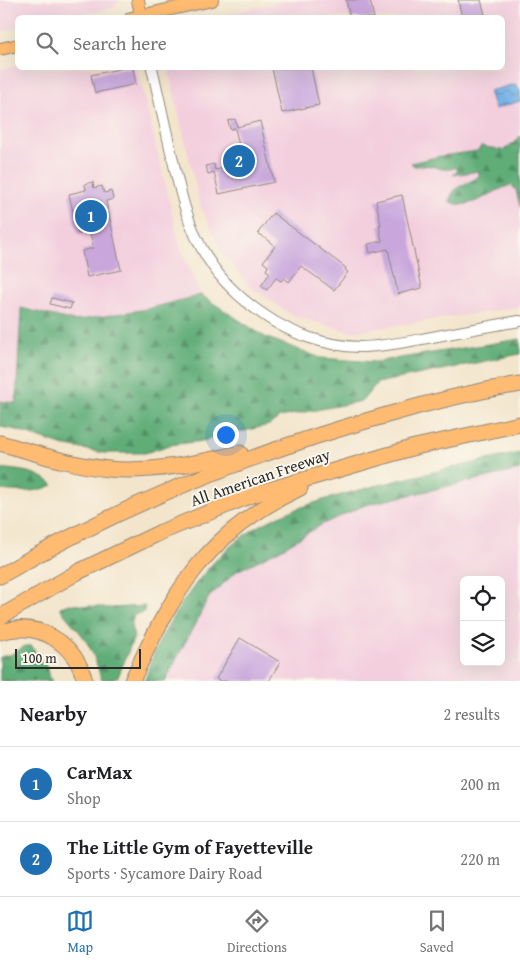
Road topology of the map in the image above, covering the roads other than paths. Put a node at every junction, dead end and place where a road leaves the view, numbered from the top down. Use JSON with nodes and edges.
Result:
{"nodes":[{"id":1,"x":138,"y":0,"type":"edge"},
{"id":2,"x":212,"y":0,"type":"edge"},
{"id":3,"x":138,"y":15,"type":"edge"},
{"id":4,"x":147,"y":15,"type":"edge"},
{"id":5,"x":15,"y":46,"type":"edge"},
{"id":6,"x":0,"y":49,"type":"edge"},
{"id":7,"x":152,"y":70,"type":"edge"},
{"id":8,"x":520,"y":321,"type":"edge"},
{"id":9,"x":520,"y":384,"type":"edge"},
{"id":10,"x":520,"y":424,"type":"edge"},
{"id":11,"x":333,"y":430,"type":"junction"},
{"id":12,"x":0,"y":443,"type":"edge"},
{"id":13,"x":365,"y":461,"type":"junction"},
{"id":14,"x":0,"y":576,"type":"edge"},
{"id":15,"x":0,"y":617,"type":"edge"},
{"id":16,"x":0,"y":632,"type":"edge"},
{"id":17,"x":85,"y":681,"type":"edge"},
{"id":18,"x":132,"y":681,"type":"edge"}],
"edges":[{"from":1,"to":3,"type":"main road"},
{"from":2,"to":4,"type":"main road"},
{"from":5,"to":6,"type":"main road"},
{"from":7,"to":8,"type":"street"},
{"from":9,"to":11,"type":"highway","name":"All American Freeway"},
{"from":10,"to":13,"type":"highway","name":"All American Freeway"},
{"from":11,"to":12,"type":"highway"},
{"from":11,"to":14,"type":"highway","name":"All American Freeway"},
{"from":13,"to":15,"type":"highway","name":"All American Freeway"},
{"from":13,"to":18,"type":"highway"},
{"from":16,"to":17,"type":"highway"}]}
